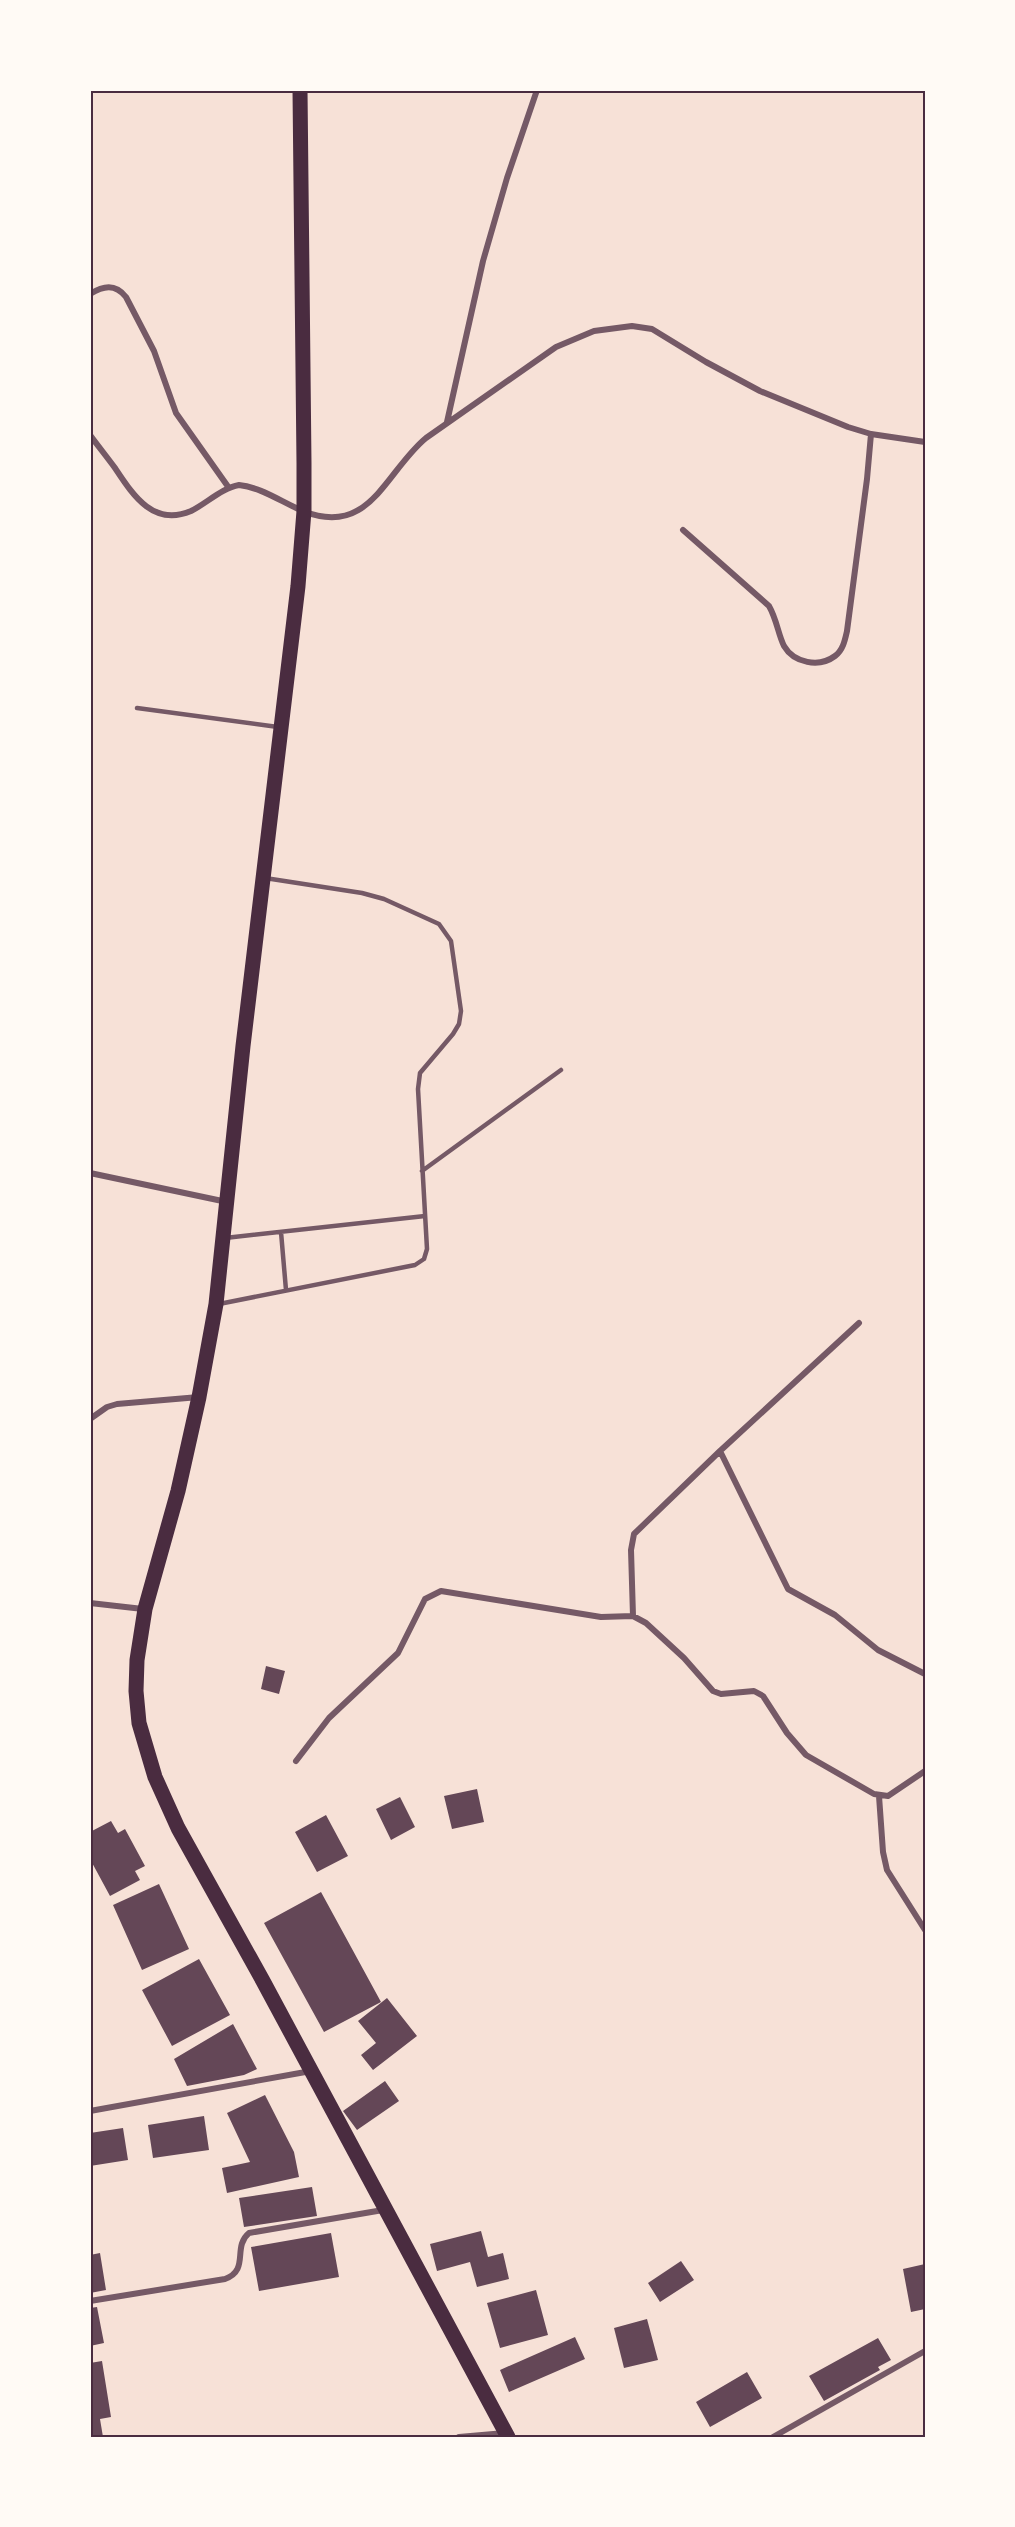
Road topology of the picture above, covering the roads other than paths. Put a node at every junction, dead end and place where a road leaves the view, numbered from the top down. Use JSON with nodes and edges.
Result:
{"nodes":[{"id":1,"x":300,"y":90,"type":"edge"},
{"id":2,"x":537,"y":90,"type":"edge"},
{"id":3,"x":90,"y":294,"type":"edge"},
{"id":4,"x":447,"y":423,"type":"junction"},
{"id":5,"x":871,"y":434,"type":"junction"},
{"id":6,"x":90,"y":435,"type":"edge"},
{"id":7,"x":925,"y":442,"type":"edge"},
{"id":8,"x":229,"y":488,"type":"junction"},
{"id":9,"x":304,"y":511,"type":"junction"},
{"id":10,"x":683,"y":530,"type":"dead end"},
{"id":11,"x":137,"y":708,"type":"dead end"},
{"id":12,"x":280,"y":728,"type":"junction"},
{"id":13,"x":263,"y":878,"type":"junction"},
{"id":14,"x":561,"y":1070,"type":"dead end"},
{"id":15,"x":422,"y":1171,"type":"junction"},
{"id":16,"x":90,"y":1173,"type":"edge"},
{"id":17,"x":228,"y":1202,"type":"junction"},
{"id":18,"x":425,"y":1216,"type":"junction"},
{"id":19,"x":281,"y":1232,"type":"junction"},
{"id":20,"x":224,"y":1238,"type":"junction"},
{"id":21,"x":286,"y":1290,"type":"junction"},
{"id":22,"x":216,"y":1304,"type":"junction"},
{"id":23,"x":859,"y":1323,"type":"dead end"},
{"id":24,"x":199,"y":1397,"type":"junction"},
{"id":25,"x":90,"y":1419,"type":"edge"},
{"id":26,"x":720,"y":1451,"type":"junction"},
{"id":27,"x":90,"y":1603,"type":"edge"},
{"id":28,"x":145,"y":1609,"type":"junction"},
{"id":29,"x":633,"y":1616,"type":"junction"},
{"id":30,"x":925,"y":1674,"type":"edge"},
{"id":31,"x":296,"y":1761,"type":"dead end"},
{"id":32,"x":925,"y":1771,"type":"edge"},
{"id":33,"x":879,"y":1796,"type":"junction"},
{"id":34,"x":925,"y":1930,"type":"edge"},
{"id":35,"x":311,"y":2071,"type":"junction"},
{"id":36,"x":90,"y":2111,"type":"edge"},
{"id":37,"x":384,"y":2210,"type":"junction"},
{"id":38,"x":90,"y":2301,"type":"edge"},
{"id":39,"x":925,"y":2351,"type":"edge"},
{"id":40,"x":507,"y":2435,"type":"edge"},
{"id":41,"x":459,"y":2437,"type":"edge"},
{"id":42,"x":773,"y":2437,"type":"edge"}],
"edges":[{"from":1,"to":9,"type":"main road"},
{"from":2,"to":4,"type":"street"},
{"from":3,"to":8,"type":"street"},
{"from":4,"to":5,"type":"street"},
{"from":4,"to":9,"type":"street"},
{"from":5,"to":7,"type":"street"},
{"from":5,"to":10,"type":"street"},
{"from":6,"to":8,"type":"street"},
{"from":8,"to":9,"type":"street"},
{"from":9,"to":12,"type":"main road"},
{"from":11,"to":12,"type":"lane"},
{"from":12,"to":13,"type":"main road"},
{"from":13,"to":15,"type":"lane"},
{"from":13,"to":17,"type":"main road"},
{"from":14,"to":15,"type":"lane"},
{"from":15,"to":18,"type":"lane"},
{"from":16,"to":17,"type":"street"},
{"from":17,"to":20,"type":"main road"},
{"from":18,"to":19,"type":"lane"},
{"from":18,"to":21,"type":"lane"},
{"from":19,"to":20,"type":"lane"},
{"from":19,"to":21,"type":"lane"},
{"from":20,"to":22,"type":"main road"},
{"from":21,"to":22,"type":"lane"},
{"from":22,"to":24,"type":"main road"},
{"from":23,"to":26,"type":"street"},
{"from":24,"to":25,"type":"street"},
{"from":24,"to":28,"type":"main road"},
{"from":26,"to":29,"type":"street"},
{"from":26,"to":30,"type":"street"},
{"from":27,"to":28,"type":"street"},
{"from":28,"to":35,"type":"main road"},
{"from":29,"to":31,"type":"street"},
{"from":29,"to":33,"type":"street"},
{"from":32,"to":33,"type":"street"},
{"from":33,"to":34,"type":"street"},
{"from":35,"to":36,"type":"street"},
{"from":35,"to":37,"type":"main road"},
{"from":37,"to":38,"type":"street"},
{"from":37,"to":40,"type":"main road"},
{"from":39,"to":42,"type":"street"},
{"from":40,"to":41,"type":"street"}]}
